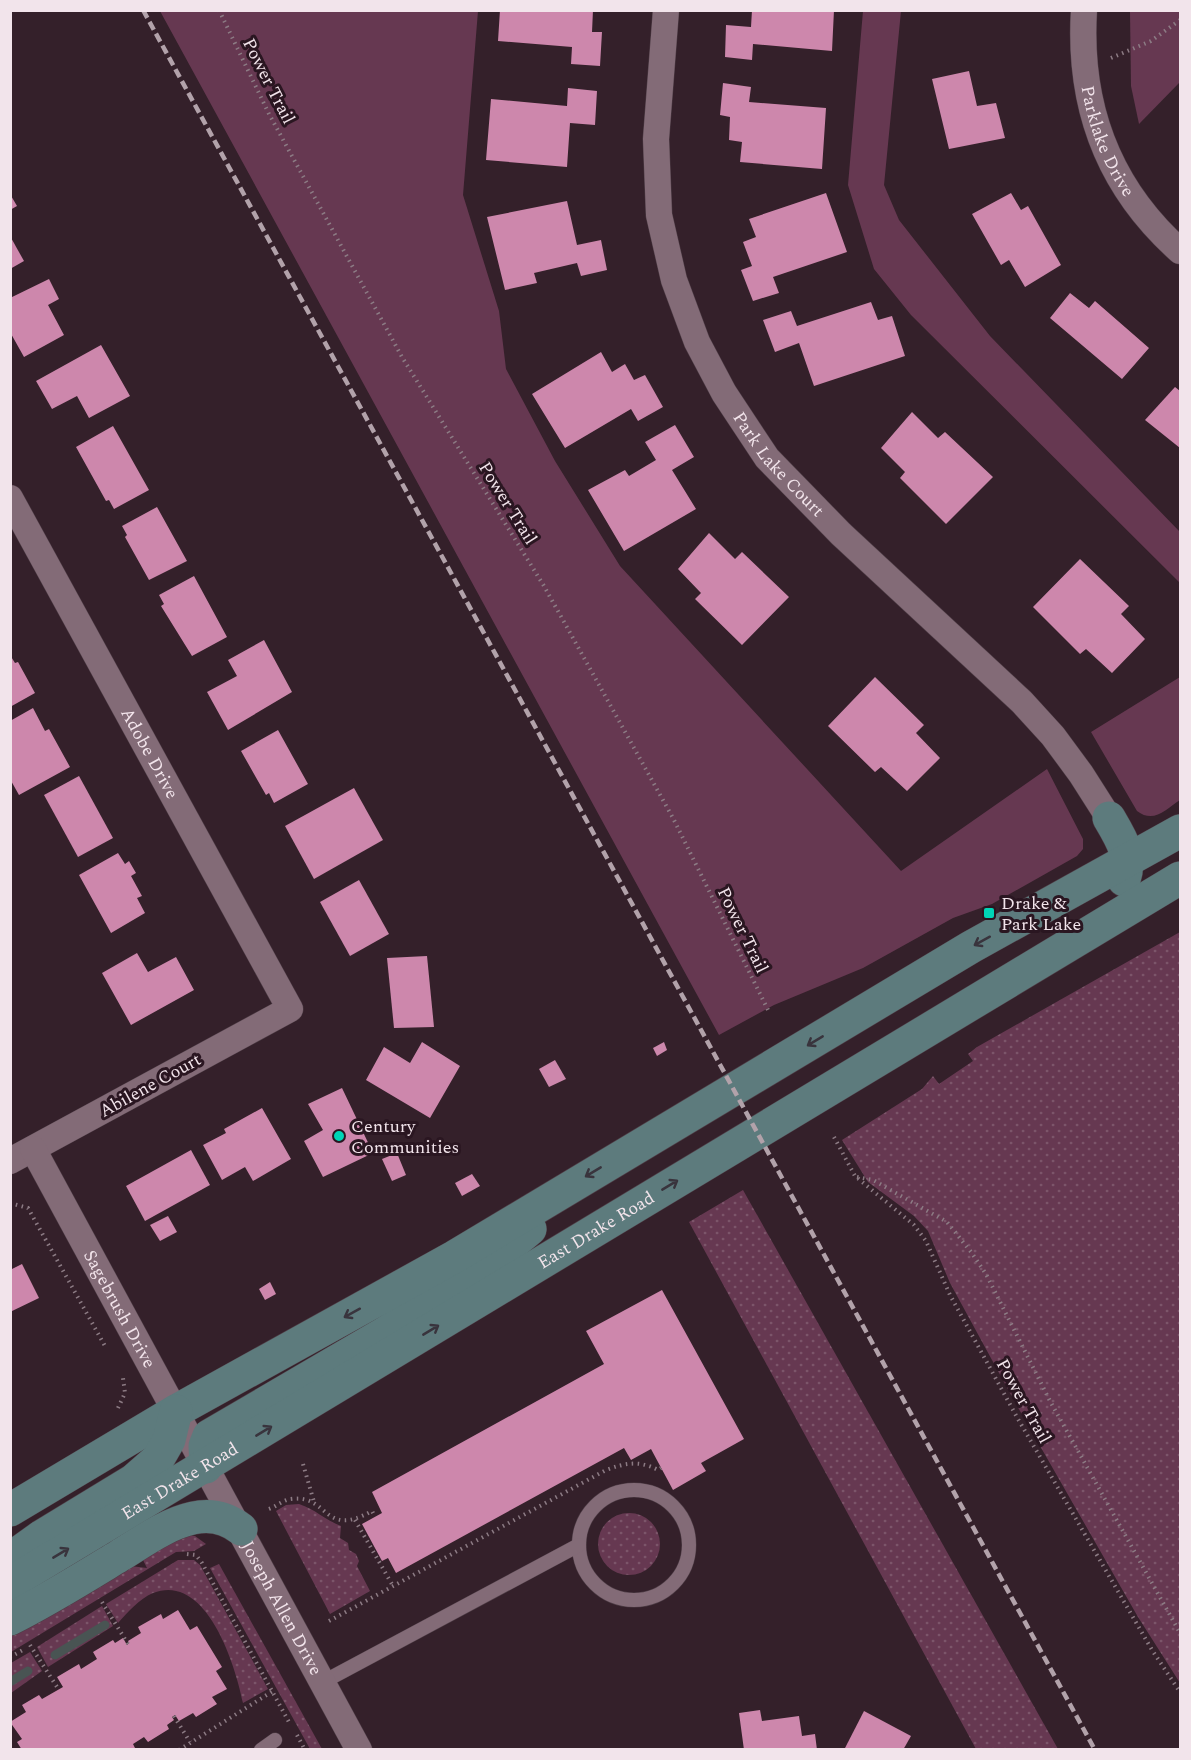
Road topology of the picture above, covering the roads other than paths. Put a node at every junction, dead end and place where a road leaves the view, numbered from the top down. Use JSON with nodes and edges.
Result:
{"nodes":[{"id":1,"x":666,"y":10,"type":"edge"},
{"id":2,"x":1084,"y":10,"type":"edge"},
{"id":3,"x":1180,"y":251,"type":"edge"},
{"id":4,"x":10,"y":498,"type":"edge"},
{"id":5,"x":1109,"y":818,"type":"joint"},
{"id":6,"x":1180,"y":831,"type":"edge"},
{"id":7,"x":1128,"y":861,"type":"junction"},
{"id":8,"x":1180,"y":878,"type":"edge"},
{"id":9,"x":982,"y":999,"type":"junction"},
{"id":10,"x":290,"y":1008,"type":"joint"},
{"id":11,"x":33,"y":1149,"type":"junction"},
{"id":12,"x":10,"y":1161,"type":"edge"},
{"id":13,"x":565,"y":1189,"type":"junction"},
{"id":14,"x":176,"y":1411,"type":"junction"},
{"id":15,"x":206,"y":1467,"type":"junction"},
{"id":16,"x":10,"y":1510,"type":"edge"},
{"id":17,"x":241,"y":1529,"type":"junction"},
{"id":18,"x":579,"y":1545,"type":"junction"},
{"id":19,"x":10,"y":1559,"type":"edge"},
{"id":20,"x":10,"y":1582,"type":"edge"},
{"id":21,"x":10,"y":1619,"type":"edge"},
{"id":22,"x":322,"y":1682,"type":"junction"},
{"id":23,"x":275,"y":1740,"type":"dead end"},
{"id":24,"x":261,"y":1749,"type":"edge"},
{"id":25,"x":359,"y":1749,"type":"edge"}],
"edges":[{"from":1,"to":5,"type":"street","name":"Park Lake Court"},
{"from":2,"to":3,"type":"street","name":"Parklake Drive"},
{"from":4,"to":10,"type":"street","name":"Adobe Drive"},
{"from":5,"to":7,"type":"main road"},
{"from":6,"to":7,"type":"main road"},
{"from":7,"to":9,"type":"main road"},
{"from":7,"to":13,"type":"main road","one_way":true},
{"from":8,"to":9,"type":"main road","name":"East Drake Road"},
{"from":15,"to":9,"type":"main road","name":"East Drake Road","one_way":true},
{"from":10,"to":11,"type":"street","name":"Abilene Court"},
{"from":11,"to":12,"type":"street","name":"Abilene Court"},
{"from":11,"to":14,"type":"street","name":"Sagebrush Drive"},
{"from":13,"to":14,"type":"main road","one_way":true},
{"from":13,"to":15,"type":"main road"},
{"from":14,"to":15,"type":"street","name":"Sagebrush Drive"},
{"from":14,"to":16,"type":"main road"},
{"from":14,"to":19,"type":"main road"},
{"from":15,"to":17,"type":"street","name":"Joseph Allen Drive"},
{"from":20,"to":15,"type":"main road","name":"East Drake Road","one_way":true},
{"from":17,"to":21,"type":"main road"},
{"from":17,"to":22,"type":"street","name":"Joseph Allen Drive"},
{"from":18,"to":18,"type":"lane"},
{"from":18,"to":22,"type":"lane"},
{"from":22,"to":25,"type":"street","name":"Joseph Allen Drive"},
{"from":23,"to":24,"type":"lane"}]}
